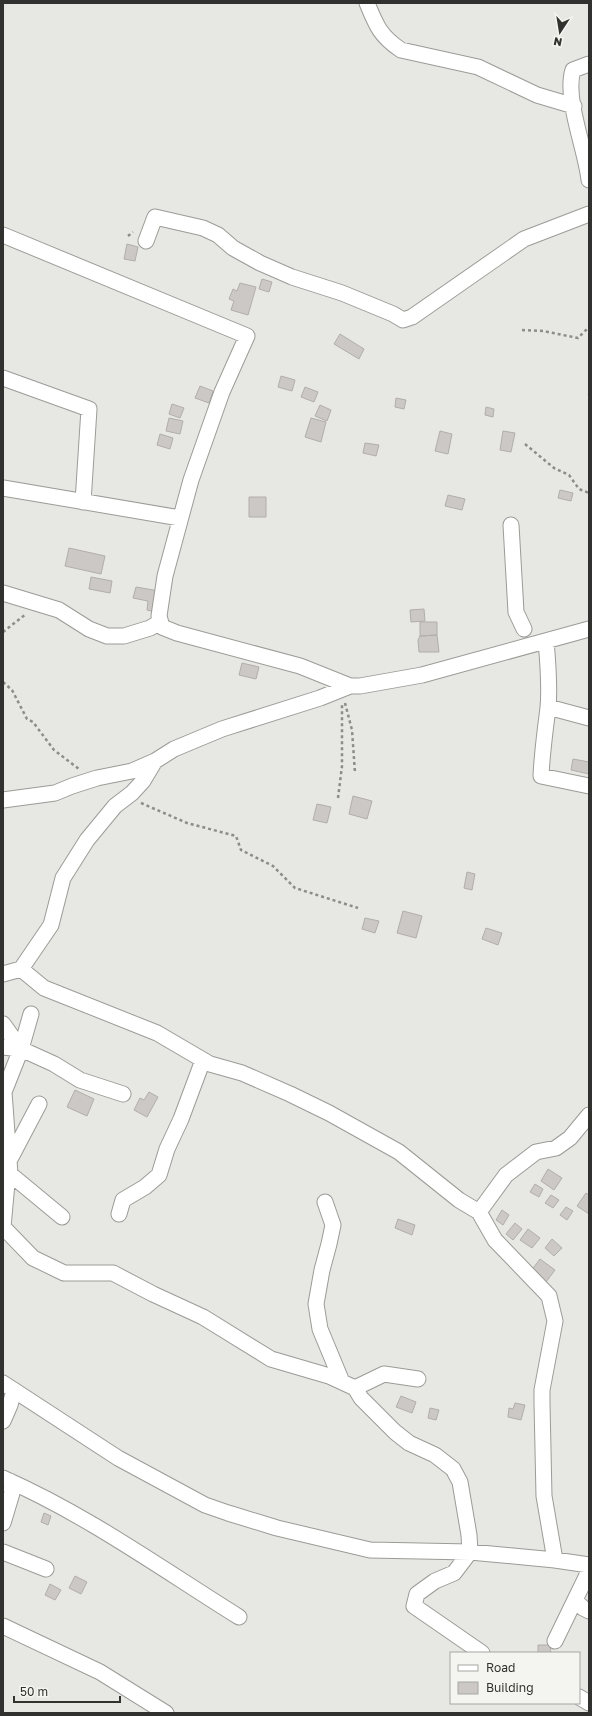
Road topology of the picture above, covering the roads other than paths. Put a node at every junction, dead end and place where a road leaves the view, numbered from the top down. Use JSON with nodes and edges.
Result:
{"nodes":[{"id":1,"x":367,"y":3,"type":"edge"},
{"id":2,"x":589,"y":64,"type":"edge"},
{"id":3,"x":574,"y":106,"type":"junction"},
{"id":4,"x":589,"y":180,"type":"edge"},
{"id":5,"x":589,"y":214,"type":"edge"},
{"id":6,"x":3,"y":235,"type":"edge"},
{"id":7,"x":146,"y":241,"type":"dead end"},
{"id":8,"x":3,"y":378,"type":"edge"},
{"id":9,"x":3,"y":488,"type":"edge"},
{"id":10,"x":83,"y":502,"type":"junction"},
{"id":11,"x":180,"y":518,"type":"junction"},
{"id":12,"x":511,"y":525,"type":"dead end"},
{"id":13,"x":3,"y":593,"type":"edge"},
{"id":14,"x":160,"y":622,"type":"junction"},
{"id":15,"x":524,"y":629,"type":"junction"},
{"id":16,"x":589,"y":629,"type":"edge"},
{"id":17,"x":544,"y":641,"type":"junction"},
{"id":18,"x":526,"y":646,"type":"junction"},
{"id":19,"x":346,"y":688,"type":"junction"},
{"id":20,"x":548,"y":707,"type":"junction"},
{"id":21,"x":589,"y":718,"type":"edge"},
{"id":22,"x":155,"y":761,"type":"junction"},
{"id":23,"x":589,"y":786,"type":"edge"},
{"id":24,"x":3,"y":800,"type":"edge"},
{"id":25,"x":21,"y":969,"type":"junction"},
{"id":26,"x":3,"y":974,"type":"edge"},
{"id":27,"x":31,"y":1014,"type":"dead end"},
{"id":28,"x":3,"y":1024,"type":"edge"},
{"id":29,"x":3,"y":1047,"type":"edge"},
{"id":30,"x":21,"y":1049,"type":"junction"},
{"id":31,"x":203,"y":1060,"type":"junction"},
{"id":32,"x":123,"y":1094,"type":"dead end"},
{"id":33,"x":39,"y":1104,"type":"dead end"},
{"id":34,"x":589,"y":1115,"type":"edge"},
{"id":35,"x":9,"y":1161,"type":"junction"},
{"id":36,"x":325,"y":1202,"type":"dead end"},
{"id":37,"x":479,"y":1212,"type":"junction"},
{"id":38,"x":119,"y":1214,"type":"dead end"},
{"id":39,"x":62,"y":1217,"type":"dead end"},
{"id":40,"x":418,"y":1379,"type":"dead end"},
{"id":41,"x":349,"y":1385,"type":"junction"},
{"id":42,"x":8,"y":1386,"type":"edge"},
{"id":43,"x":3,"y":1422,"type":"edge"},
{"id":44,"x":7,"y":1479,"type":"edge"},
{"id":45,"x":3,"y":1523,"type":"edge"},
{"id":46,"x":3,"y":1552,"type":"edge"},
{"id":47,"x":470,"y":1552,"type":"junction"},
{"id":48,"x":555,"y":1560,"type":"junction"},
{"id":49,"x":589,"y":1565,"type":"edge"},
{"id":50,"x":46,"y":1569,"type":"dead end"},
{"id":51,"x":589,"y":1572,"type":"edge"},
{"id":52,"x":575,"y":1600,"type":"junction"},
{"id":53,"x":589,"y":1611,"type":"edge"},
{"id":54,"x":239,"y":1617,"type":"dead end"},
{"id":55,"x":3,"y":1626,"type":"edge"},
{"id":56,"x":555,"y":1641,"type":"dead end"},
{"id":57,"x":481,"y":1652,"type":"edge"},
{"id":58,"x":580,"y":1698,"type":"edge"},
{"id":59,"x":589,"y":1703,"type":"edge"},
{"id":60,"x":166,"y":1713,"type":"edge"}],
"edges":[{"from":1,"to":3,"type":"street"},
{"from":2,"to":3,"type":"street"},
{"from":3,"to":4,"type":"street"},
{"from":5,"to":7,"type":"street"},
{"from":6,"to":11,"type":"street"},
{"from":8,"to":10,"type":"street"},
{"from":9,"to":10,"type":"street"},
{"from":10,"to":11,"type":"street"},
{"from":11,"to":14,"type":"street"},
{"from":12,"to":15,"type":"street"},
{"from":13,"to":14,"type":"street"},
{"from":14,"to":19,"type":"street"},
{"from":15,"to":17,"type":"street"},
{"from":15,"to":18,"type":"street"},
{"from":16,"to":17,"type":"street"},
{"from":17,"to":18,"type":"street"},
{"from":17,"to":20,"type":"street"},
{"from":18,"to":19,"type":"street"},
{"from":19,"to":22,"type":"street"},
{"from":20,"to":21,"type":"street"},
{"from":20,"to":23,"type":"street"},
{"from":22,"to":24,"type":"street"},
{"from":22,"to":25,"type":"street"},
{"from":25,"to":26,"type":"street"},
{"from":25,"to":31,"type":"street"},
{"from":27,"to":30,"type":"street"},
{"from":28,"to":30,"type":"street"},
{"from":29,"to":30,"type":"street"},
{"from":30,"to":32,"type":"street"},
{"from":30,"to":35,"type":"street"},
{"from":31,"to":37,"type":"street"},
{"from":31,"to":38,"type":"street"},
{"from":33,"to":35,"type":"street"},
{"from":34,"to":37,"type":"street"},
{"from":35,"to":39,"type":"street"},
{"from":35,"to":41,"type":"street"},
{"from":36,"to":41,"type":"street"},
{"from":37,"to":48,"type":"street"},
{"from":40,"to":41,"type":"street"},
{"from":41,"to":47,"type":"street"},
{"from":42,"to":43,"type":"street"},
{"from":42,"to":47,"type":"street"},
{"from":44,"to":45,"type":"street"},
{"from":44,"to":54,"type":"street"},
{"from":46,"to":50,"type":"street"},
{"from":47,"to":48,"type":"street"},
{"from":47,"to":57,"type":"street"},
{"from":48,"to":49,"type":"street"},
{"from":51,"to":52,"type":"street"},
{"from":52,"to":53,"type":"street"},
{"from":52,"to":56,"type":"street"},
{"from":55,"to":60,"type":"street"},
{"from":58,"to":59,"type":"street"}]}
